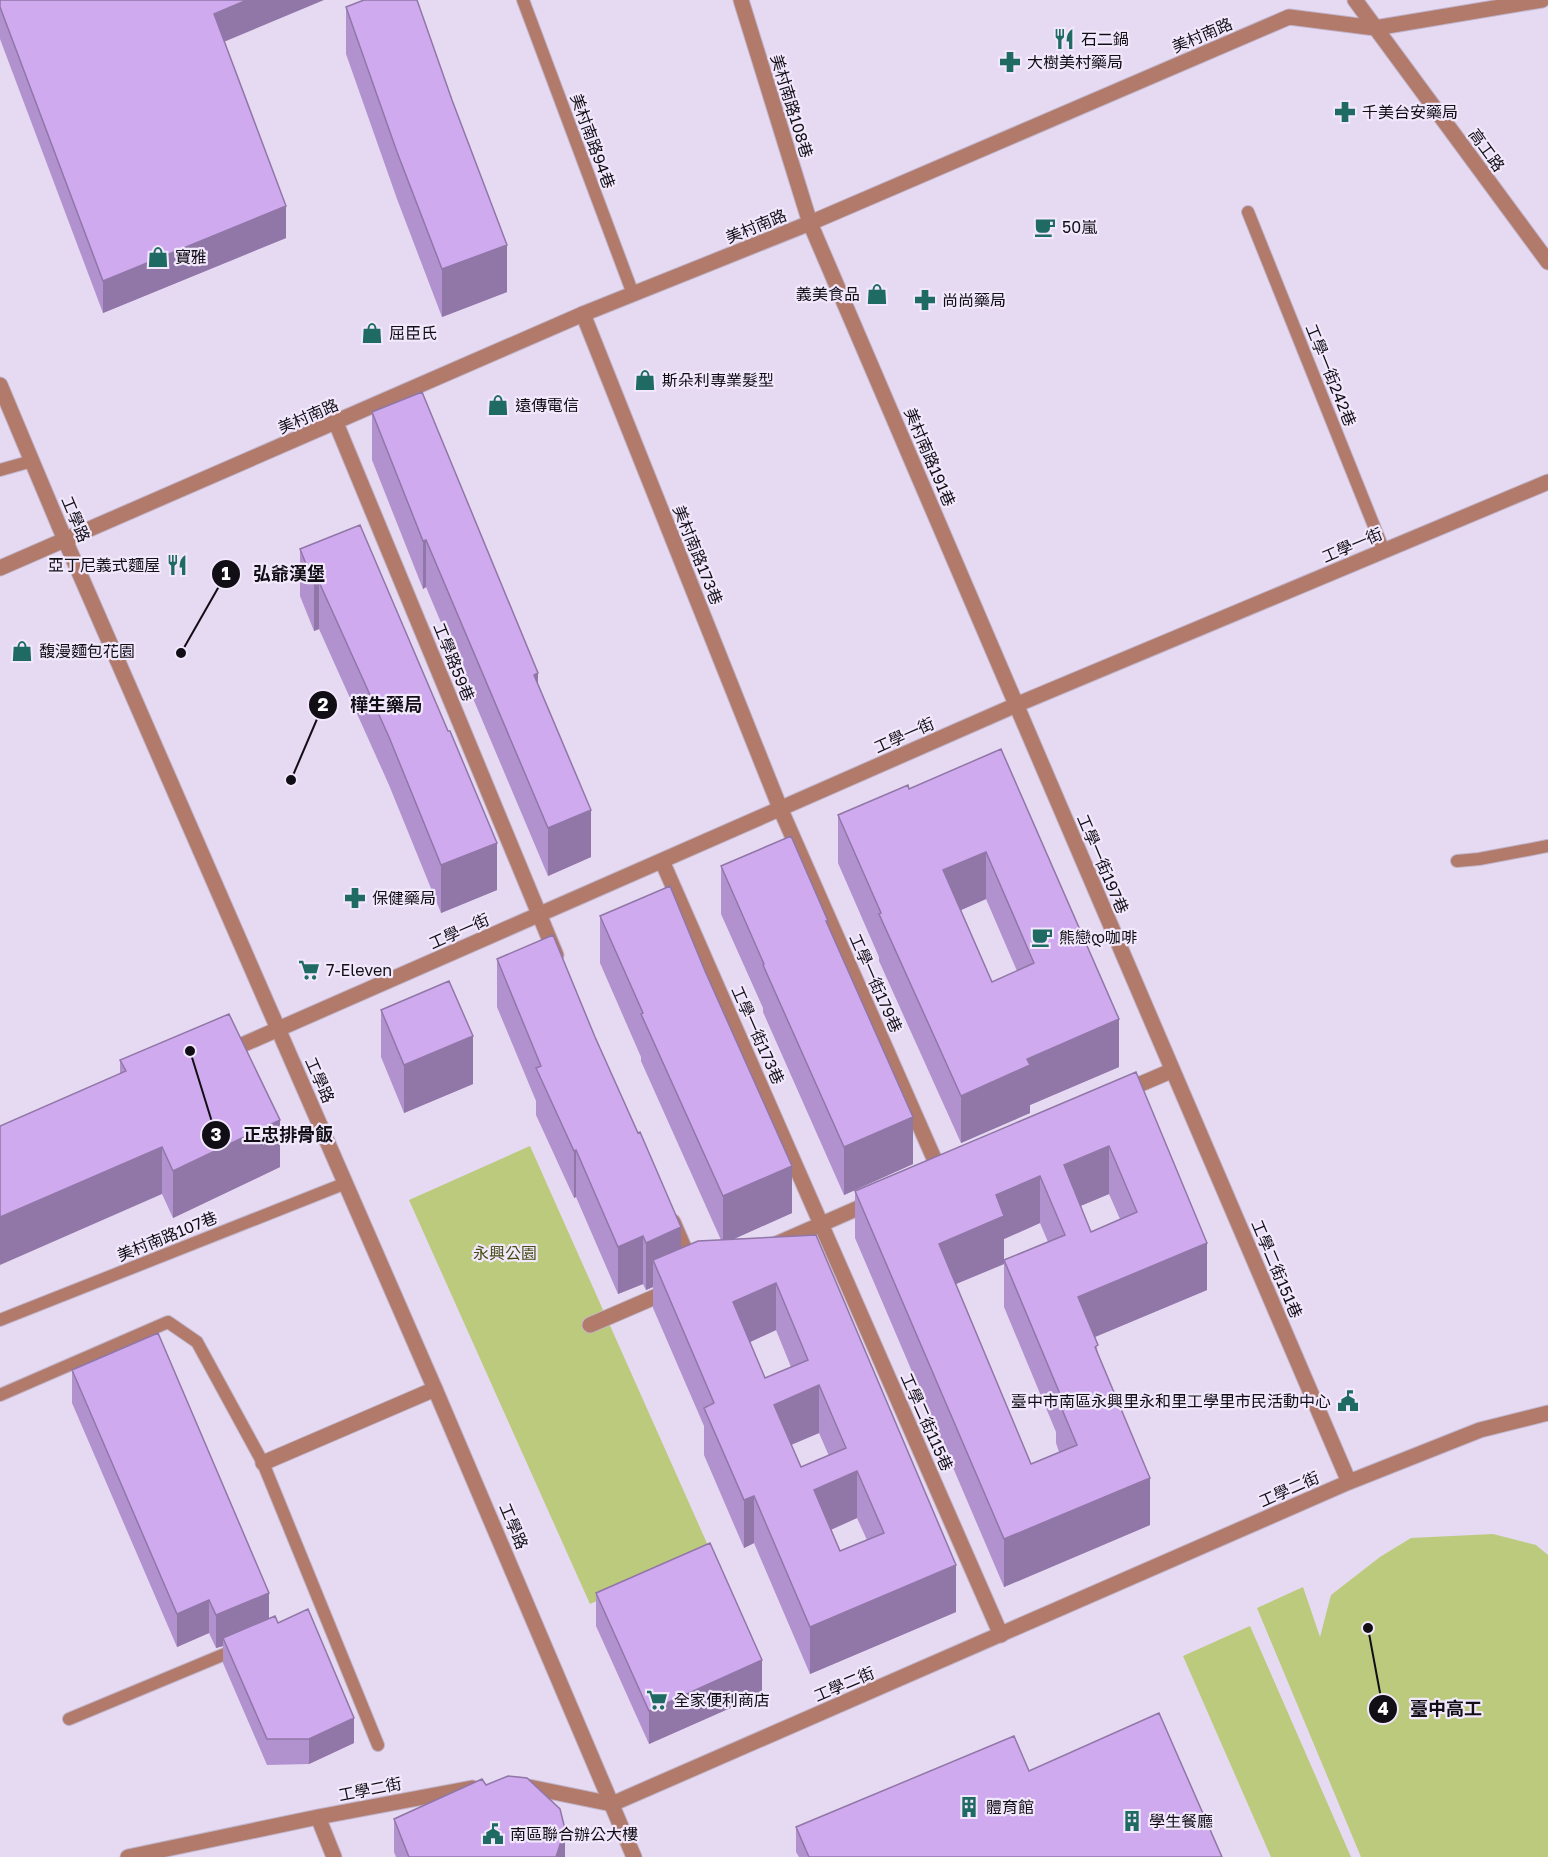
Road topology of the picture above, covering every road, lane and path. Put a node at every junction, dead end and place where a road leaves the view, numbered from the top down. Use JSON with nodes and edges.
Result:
{"nodes":[{"id":1,"x":523,"y":0,"type":"edge"},
{"id":2,"x":741,"y":0,"type":"edge"},
{"id":3,"x":1355,"y":0,"type":"edge"},
{"id":4,"x":1542,"y":0,"type":"edge"},
{"id":5,"x":1375,"y":28,"type":"junction"},
{"id":6,"x":1248,"y":212,"type":"dead end"},
{"id":7,"x":810,"y":223,"type":"junction"},
{"id":8,"x":1548,"y":262,"type":"edge"},
{"id":9,"x":633,"y":294,"type":"junction"},
{"id":10,"x":583,"y":314,"type":"junction"},
{"id":11,"x":0,"y":385,"type":"edge"},
{"id":12,"x":336,"y":423,"type":"junction"},
{"id":13,"x":32,"y":461,"type":"junction"},
{"id":14,"x":0,"y":470,"type":"edge"},
{"id":15,"x":1548,"y":482,"type":"edge"},
{"id":16,"x":65,"y":540,"type":"junction"},
{"id":17,"x":1384,"y":551,"type":"junction"},
{"id":18,"x":0,"y":568,"type":"edge"},
{"id":19,"x":1016,"y":705,"type":"junction"},
{"id":20,"x":780,"y":808,"type":"junction"},
{"id":21,"x":1548,"y":846,"type":"edge"},
{"id":22,"x":662,"y":861,"type":"junction"},
{"id":23,"x":1457,"y":861,"type":"dead end"},
{"id":24,"x":538,"y":915,"type":"junction"},
{"id":25,"x":562,"y":969,"type":"edge"},
{"id":26,"x":278,"y":1030,"type":"junction"},
{"id":27,"x":214,"y":1057,"type":"edge"},
{"id":28,"x":1172,"y":1071,"type":"junction"},
{"id":29,"x":1108,"y":1098,"type":"edge"},
{"id":30,"x":940,"y":1172,"type":"edge"},
{"id":31,"x":346,"y":1184,"type":"junction"},
{"id":32,"x":886,"y":1196,"type":"edge"},
{"id":33,"x":665,"y":1204,"type":"edge"},
{"id":34,"x":821,"y":1224,"type":"junction"},
{"id":35,"x":759,"y":1251,"type":"edge"},
{"id":36,"x":0,"y":1320,"type":"edge"},
{"id":37,"x":590,"y":1325,"type":"dead end"},
{"id":38,"x":435,"y":1389,"type":"junction"},
{"id":39,"x":0,"y":1395,"type":"edge"},
{"id":40,"x":1548,"y":1413,"type":"edge"},
{"id":41,"x":262,"y":1462,"type":"junction"},
{"id":42,"x":1349,"y":1482,"type":"junction"},
{"id":43,"x":1001,"y":1635,"type":"junction"},
{"id":44,"x":249,"y":1644,"type":"edge"},
{"id":45,"x":69,"y":1719,"type":"dead end"},
{"id":46,"x":378,"y":1745,"type":"dead end"},
{"id":47,"x":505,"y":1782,"type":"edge"},
{"id":48,"x":482,"y":1787,"type":"edge"},
{"id":49,"x":612,"y":1804,"type":"junction"},
{"id":50,"x":318,"y":1817,"type":"junction"},
{"id":51,"x":128,"y":1857,"type":"edge"},
{"id":52,"x":334,"y":1857,"type":"edge"},
{"id":53,"x":634,"y":1857,"type":"edge"}],
"edges":[{"from":1,"to":9,"type":"lane","name":"美村南路94巷"},
{"from":2,"to":7,"type":"street","name":"美村南路108巷"},
{"from":3,"to":5,"type":"street","name":"高工路"},
{"from":4,"to":5,"type":"street","name":"美村南路"},
{"from":5,"to":7,"type":"street","name":"美村南路"},
{"from":5,"to":8,"type":"street","name":"高工路"},
{"from":6,"to":17,"type":"lane","name":"工學一街242巷"},
{"from":7,"to":9,"type":"street","name":"美村南路"},
{"from":7,"to":19,"type":"street","name":"美村南路191巷"},
{"from":9,"to":10,"type":"street","name":"美村南路"},
{"from":10,"to":12,"type":"street","name":"美村南路"},
{"from":10,"to":20,"type":"street","name":"美村南路173巷"},
{"from":11,"to":13,"type":"street","name":"工學路"},
{"from":12,"to":16,"type":"street","name":"美村南路"},
{"from":12,"to":24,"type":"street","name":"工學路59巷"},
{"from":13,"to":14,"type":"lane"},
{"from":13,"to":16,"type":"street","name":"工學路"},
{"from":15,"to":17,"type":"street","name":"工學一街"},
{"from":16,"to":18,"type":"street","name":"美村南路"},
{"from":16,"to":26,"type":"street","name":"工學路"},
{"from":17,"to":19,"type":"street","name":"工學一街"},
{"from":19,"to":20,"type":"street","name":"工學一街"},
{"from":19,"to":28,"type":"street","name":"工學一街197巷"},
{"from":20,"to":22,"type":"street","name":"工學一街"},
{"from":20,"to":30,"type":"street","name":"工學一街179巷"},
{"from":21,"to":23,"type":"lane"},
{"from":22,"to":24,"type":"street","name":"工學一街"},
{"from":22,"to":34,"type":"street","name":"工學一街173巷"},
{"from":24,"to":25,"type":"street","name":"工學路59巷"},
{"from":24,"to":26,"type":"street","name":"工學一街"},
{"from":26,"to":27,"type":"street","name":"工學一街"},
{"from":26,"to":31,"type":"street","name":"工學路"},
{"from":28,"to":29,"type":"street"},
{"from":28,"to":42,"type":"street","name":"工學二街151巷"},
{"from":31,"to":36,"type":"lane","name":"美村南路107巷"},
{"from":31,"to":38,"type":"street","name":"工學路"},
{"from":32,"to":34,"type":"street"},
{"from":33,"to":37,"type":"street"},
{"from":34,"to":35,"type":"street"},
{"from":34,"to":43,"type":"street","name":"工學二街115巷"},
{"from":38,"to":41,"type":"street"},
{"from":38,"to":49,"type":"street","name":"工學路"},
{"from":39,"to":41,"type":"lane"},
{"from":40,"to":42,"type":"street","name":"工學二街"},
{"from":41,"to":46,"type":"lane"},
{"from":42,"to":43,"type":"street","name":"工學二街"},
{"from":43,"to":49,"type":"street","name":"工學二街"},
{"from":44,"to":45,"type":"lane"},
{"from":47,"to":49,"type":"street"},
{"from":48,"to":50,"type":"street","name":"工學二街"},
{"from":49,"to":53,"type":"street","name":"工學路"},
{"from":50,"to":51,"type":"street","name":"工學二街"},
{"from":50,"to":52,"type":"street"}]}
